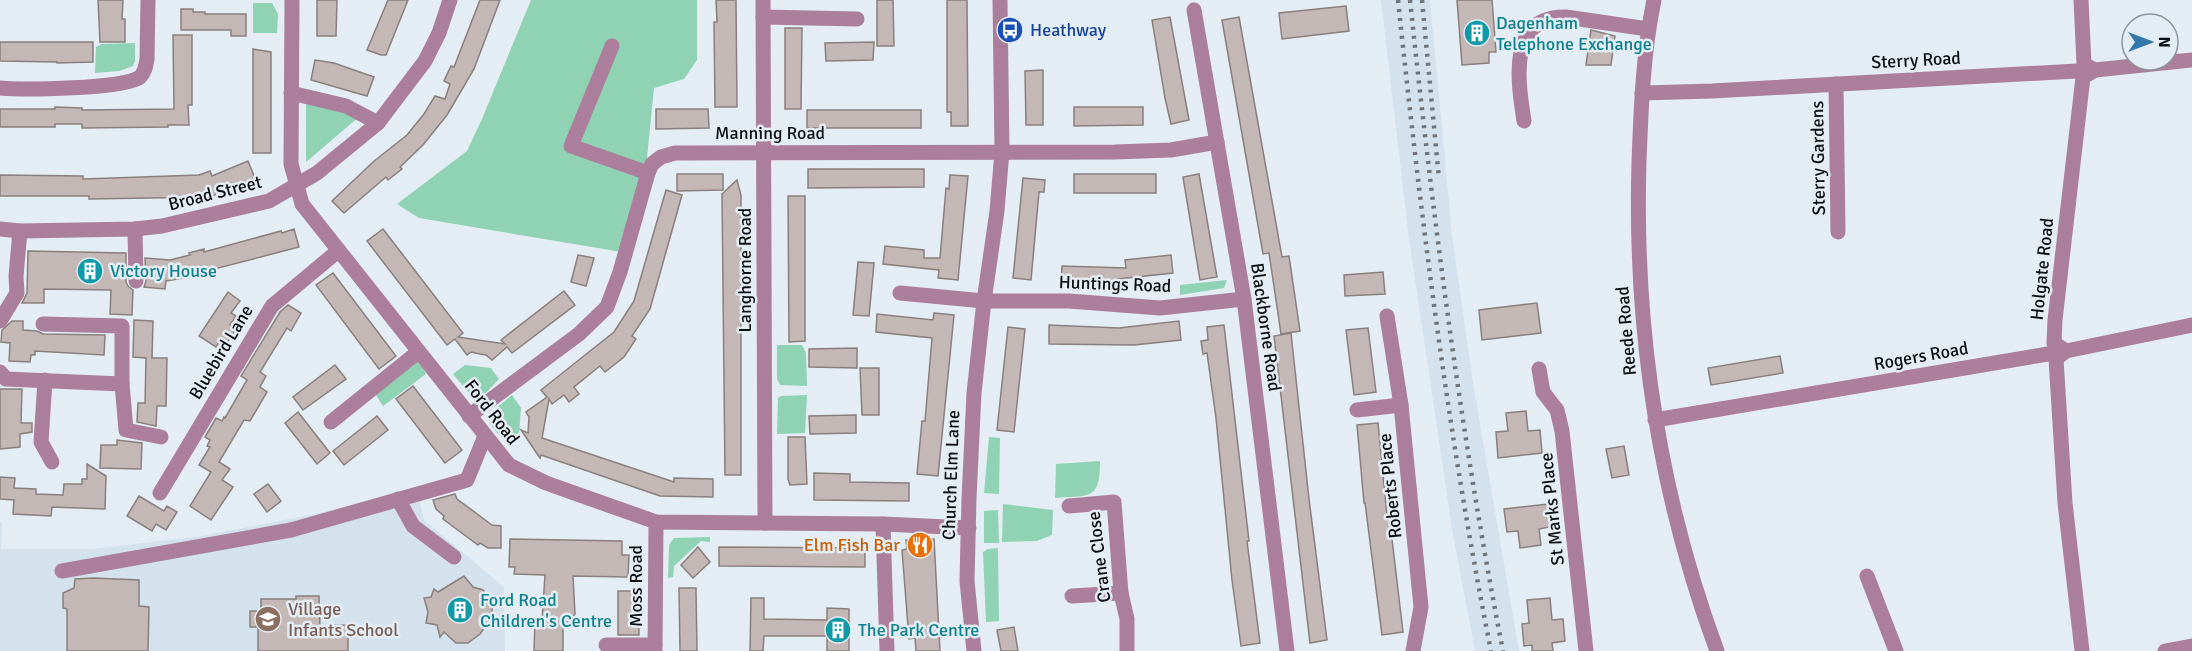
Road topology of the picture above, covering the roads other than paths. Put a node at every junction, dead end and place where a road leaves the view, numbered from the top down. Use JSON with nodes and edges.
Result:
{"nodes":[{"id":1,"x":148,"y":0,"type":"edge"},
{"id":2,"x":292,"y":0,"type":"edge"},
{"id":3,"x":450,"y":0,"type":"edge"},
{"id":4,"x":763,"y":0,"type":"edge"},
{"id":5,"x":1000,"y":0,"type":"edge"},
{"id":6,"x":1654,"y":0,"type":"edge"},
{"id":7,"x":2081,"y":0,"type":"edge"},
{"id":8,"x":1194,"y":10,"type":"dead end"},
{"id":9,"x":763,"y":17,"type":"junction"},
{"id":10,"x":857,"y":19,"type":"dead end"},
{"id":11,"x":1648,"y":29,"type":"junction"},
{"id":12,"x":612,"y":46,"type":"dead end"},
{"id":13,"x":2192,"y":60,"type":"edge"},
{"id":14,"x":2095,"y":70,"type":"junction"},
{"id":15,"x":1836,"y":84,"type":"junction"},
{"id":16,"x":0,"y":88,"type":"edge"},
{"id":17,"x":291,"y":93,"type":"junction"},
{"id":18,"x":1642,"y":93,"type":"junction"},
{"id":19,"x":1524,"y":121,"type":"dead end"},
{"id":20,"x":378,"y":123,"type":"junction"},
{"id":21,"x":1217,"y":142,"type":"junction"},
{"id":22,"x":1002,"y":151,"type":"junction"},
{"id":23,"x":764,"y":152,"type":"junction"},
{"id":24,"x":648,"y":173,"type":"junction"},
{"id":25,"x":296,"y":186,"type":"junction"},
{"id":26,"x":0,"y":229,"type":"edge"},
{"id":27,"x":135,"y":229,"type":"junction"},
{"id":28,"x":20,"y":231,"type":"junction"},
{"id":29,"x":1838,"y":232,"type":"dead end"},
{"id":30,"x":339,"y":250,"type":"junction"},
{"id":31,"x":136,"y":281,"type":"dead end"},
{"id":32,"x":900,"y":292,"type":"dead end"},
{"id":33,"x":1244,"y":299,"type":"junction"},
{"id":34,"x":984,"y":301,"type":"junction"},
{"id":35,"x":1387,"y":316,"type":"dead end"},
{"id":36,"x":0,"y":321,"type":"edge"},
{"id":37,"x":43,"y":324,"type":"dead end"},
{"id":38,"x":2192,"y":325,"type":"edge"},
{"id":39,"x":2066,"y":351,"type":"junction"},
{"id":40,"x":418,"y":352,"type":"junction"},
{"id":41,"x":1539,"y":369,"type":"dead end"},
{"id":42,"x":0,"y":372,"type":"edge"},
{"id":43,"x":45,"y":380,"type":"junction"},
{"id":44,"x":122,"y":384,"type":"junction"},
{"id":45,"x":1401,"y":405,"type":"junction"},
{"id":46,"x":1357,"y":410,"type":"dead end"},
{"id":47,"x":469,"y":416,"type":"junction"},
{"id":48,"x":1655,"y":420,"type":"junction"},
{"id":49,"x":331,"y":422,"type":"dead end"},
{"id":50,"x":485,"y":436,"type":"junction"},
{"id":51,"x":161,"y":437,"type":"dead end"},
{"id":52,"x":52,"y":462,"type":"dead end"},
{"id":53,"x":160,"y":493,"type":"dead end"},
{"id":54,"x":398,"y":499,"type":"junction"},
{"id":55,"x":1070,"y":506,"type":"dead end"},
{"id":56,"x":656,"y":522,"type":"junction"},
{"id":57,"x":765,"y":523,"type":"junction"},
{"id":58,"x":883,"y":524,"type":"junction"},
{"id":59,"x":969,"y":528,"type":"junction"},
{"id":60,"x":454,"y":557,"type":"dead end"},
{"id":61,"x":62,"y":571,"type":"dead end"},
{"id":62,"x":1867,"y":576,"type":"dead end"},
{"id":63,"x":1121,"y":592,"type":"junction"},
{"id":64,"x":1072,"y":596,"type":"dead end"},
{"id":65,"x":606,"y":645,"type":"dead end"},
{"id":66,"x":2192,"y":646,"type":"edge"},
{"id":67,"x":655,"y":648,"type":"edge"},
{"id":68,"x":887,"y":651,"type":"edge"},
{"id":69,"x":974,"y":651,"type":"edge"},
{"id":70,"x":1127,"y":651,"type":"edge"},
{"id":71,"x":1287,"y":651,"type":"edge"},
{"id":72,"x":1413,"y":651,"type":"edge"},
{"id":73,"x":1586,"y":651,"type":"edge"},
{"id":74,"x":1717,"y":651,"type":"edge"},
{"id":75,"x":1896,"y":651,"type":"edge"},
{"id":76,"x":2082,"y":651,"type":"edge"},
{"id":77,"x":2165,"y":651,"type":"edge"}],
"edges":[{"from":1,"to":16,"type":"street"},
{"from":2,"to":17,"type":"street","name":"Ford Road"},
{"from":3,"to":20,"type":"street","name":"Broad Street"},
{"from":4,"to":9,"type":"street","name":"Langhorne Road"},
{"from":5,"to":22,"type":"street","name":"Church Elm Lane"},
{"from":6,"to":11,"type":"street","name":"Reede Road"},
{"from":7,"to":14,"type":"street"},
{"from":8,"to":21,"type":"street","name":"Blackborne Road"},
{"from":9,"to":10,"type":"street"},
{"from":9,"to":23,"type":"street","name":"Langhorne Road"},
{"from":11,"to":18,"type":"street","name":"Reede Road"},
{"from":11,"to":19,"type":"street"},
{"from":12,"to":24,"type":"street"},
{"from":13,"to":14,"type":"street","name":"Sterry Road"},
{"from":14,"to":15,"type":"street","name":"Sterry Road"},
{"from":14,"to":39,"type":"street","name":"Holgate Road"},
{"from":15,"to":18,"type":"street","name":"Sterry Road"},
{"from":15,"to":29,"type":"street","name":"Sterry Gardens"},
{"from":17,"to":20,"type":"street"},
{"from":17,"to":25,"type":"street","name":"Ford Road"},
{"from":18,"to":48,"type":"street","name":"Reede Road"},
{"from":20,"to":25,"type":"street","name":"Broad Street"},
{"from":21,"to":22,"type":"street","name":"Manning Road"},
{"from":21,"to":33,"type":"street","name":"Blackborne Road"},
{"from":22,"to":23,"type":"street","name":"Manning Road"},
{"from":22,"to":34,"type":"street","name":"Church Elm Lane"},
{"from":23,"to":24,"type":"street","name":"Manning Road"},
{"from":23,"to":57,"type":"street","name":"Langhorne Road"},
{"from":24,"to":47,"type":"street"},
{"from":25,"to":27,"type":"street","name":"Broad Street"},
{"from":25,"to":30,"type":"street","name":"Ford Road"},
{"from":26,"to":28,"type":"street","name":"Broad Street"},
{"from":27,"to":28,"type":"street","name":"Broad Street"},
{"from":27,"to":31,"type":"street"},
{"from":28,"to":36,"type":"street"},
{"from":30,"to":40,"type":"street","name":"Ford Road"},
{"from":30,"to":53,"type":"street","name":"Bluebird Lane"},
{"from":32,"to":34,"type":"street"},
{"from":33,"to":34,"type":"street","name":"Huntings Road"},
{"from":33,"to":71,"type":"street","name":"Blackborne Road"},
{"from":34,"to":59,"type":"street","name":"Church Elm Lane"},
{"from":35,"to":45,"type":"street","name":"Roberts Place"},
{"from":37,"to":44,"type":"street"},
{"from":38,"to":39,"type":"street","name":"Rogers Road"},
{"from":39,"to":48,"type":"street","name":"Rogers Road"},
{"from":39,"to":76,"type":"street"},
{"from":40,"to":47,"type":"street","name":"Ford Road"},
{"from":40,"to":49,"type":"street"},
{"from":41,"to":73,"type":"street","name":"St Marks Place"},
{"from":42,"to":43,"type":"street"},
{"from":43,"to":44,"type":"street"},
{"from":43,"to":52,"type":"street"},
{"from":44,"to":51,"type":"street"},
{"from":45,"to":46,"type":"street"},
{"from":45,"to":72,"type":"street","name":"Roberts Place"},
{"from":47,"to":50,"type":"street","name":"Ford Road"},
{"from":48,"to":74,"type":"street","name":"Reede Road"},
{"from":50,"to":54,"type":"street"},
{"from":50,"to":56,"type":"street","name":"Ford Road"},
{"from":54,"to":60,"type":"street"},
{"from":54,"to":61,"type":"street"},
{"from":55,"to":63,"type":"street","name":"Crane Close"},
{"from":56,"to":57,"type":"street","name":"Ford Road"},
{"from":56,"to":67,"type":"street","name":"Moss Road"},
{"from":57,"to":58,"type":"street","name":"Ford Road"},
{"from":58,"to":59,"type":"street","name":"Ford Road"},
{"from":58,"to":68,"type":"street"},
{"from":59,"to":69,"type":"street","name":"Church Elm Lane"},
{"from":62,"to":75,"type":"street"},
{"from":63,"to":64,"type":"street"},
{"from":63,"to":70,"type":"street","name":"Crane Close"},
{"from":65,"to":67,"type":"street"},
{"from":66,"to":77,"type":"street"}]}
